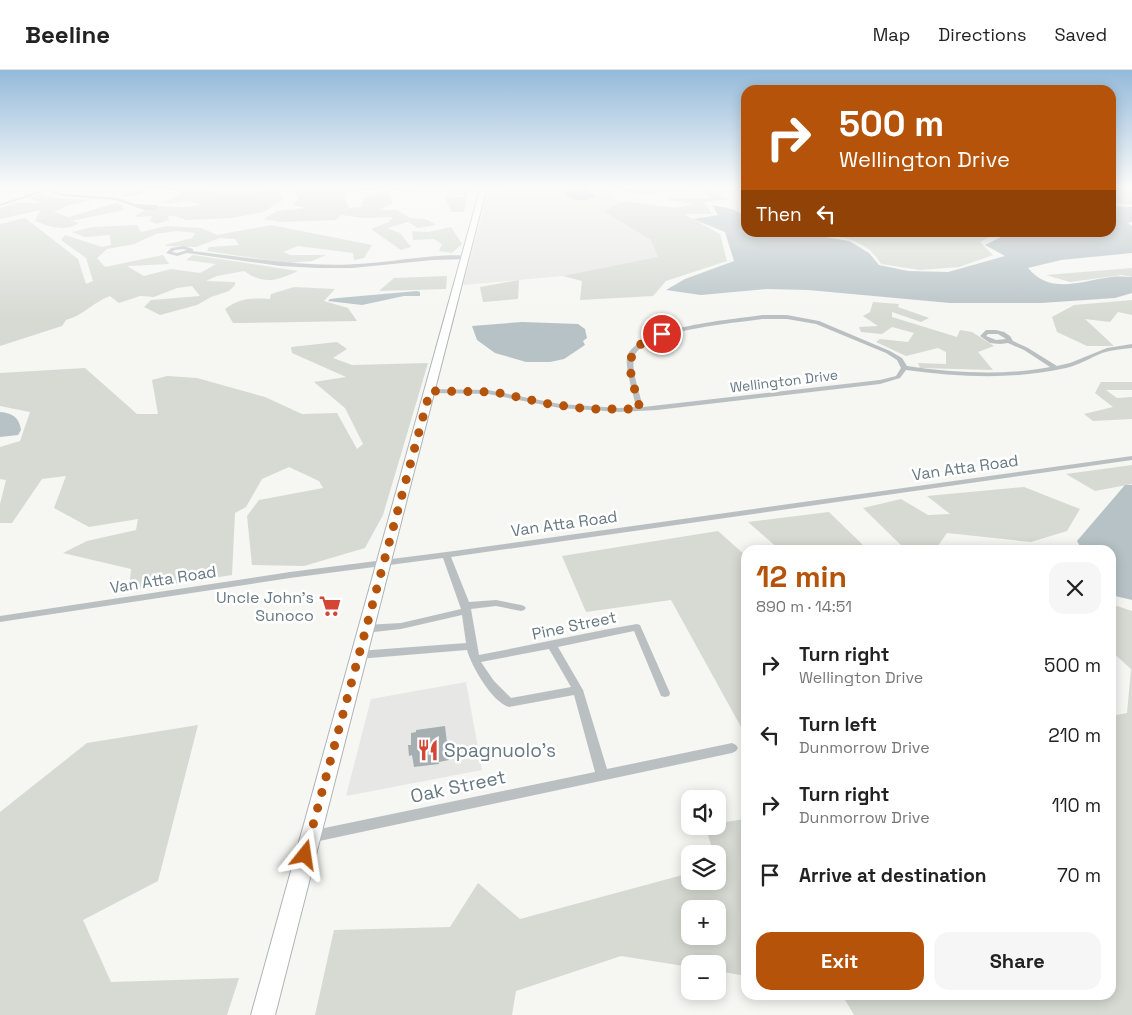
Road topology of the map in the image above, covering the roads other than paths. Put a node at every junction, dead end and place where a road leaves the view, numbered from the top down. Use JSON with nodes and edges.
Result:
{"nodes":[{"id":1,"x":473,"y":230,"type":"edge"},
{"id":2,"x":189,"y":252,"type":"dead end"},
{"id":3,"x":466,"y":258,"type":"junction"},
{"id":4,"x":1008,"y":341,"type":"dead end"},
{"id":5,"x":1132,"y":346,"type":"edge"},
{"id":6,"x":904,"y":368,"type":"junction"},
{"id":7,"x":1056,"y":368,"type":"junction"},
{"id":8,"x":430,"y":391,"type":"junction"},
{"id":9,"x":640,"y":409,"type":"junction"},
{"id":10,"x":1132,"y":458,"type":"edge"},
{"id":11,"x":446,"y":555,"type":"junction"},
{"id":12,"x":384,"y":563,"type":"junction"},
{"id":13,"x":521,"y":608,"type":"dead end"},
{"id":14,"x":466,"y":609,"type":"junction"},
{"id":15,"x":0,"y":619,"type":"edge"},
{"id":16,"x":365,"y":629,"type":"junction"},
{"id":17,"x":552,"y":645,"type":"junction"},
{"id":18,"x":472,"y":646,"type":"junction"},
{"id":19,"x":358,"y":655,"type":"junction"},
{"id":20,"x":476,"y":658,"type":"junction"},
{"id":21,"x":578,"y":690,"type":"junction"},
{"id":22,"x":665,"y":693,"type":"dead end"},
{"id":23,"x":732,"y":748,"type":"dead end"},
{"id":24,"x":602,"y":774,"type":"junction"},
{"id":25,"x":309,"y":837,"type":"junction"},
{"id":26,"x":263,"y":1015,"type":"edge"}],
"edges":[{"from":1,"to":3,"type":"main road"},
{"from":2,"to":3,"type":"street"},
{"from":3,"to":8,"type":"main road"},
{"from":4,"to":7,"type":"street"},
{"from":5,"to":7,"type":"street"},
{"from":6,"to":7,"type":"street"},
{"from":6,"to":9,"type":"street","name":"Wellington Drive"},
{"from":6,"to":9,"type":"street"},
{"from":8,"to":9,"type":"street","name":"Wellington Drive"},
{"from":8,"to":12,"type":"main road"},
{"from":10,"to":11,"type":"street","name":"Van Atta Road"},
{"from":11,"to":12,"type":"street","name":"Van Atta Road"},
{"from":11,"to":14,"type":"street"},
{"from":12,"to":15,"type":"street","name":"Van Atta Road"},
{"from":12,"to":16,"type":"main road"},
{"from":13,"to":14,"type":"street"},
{"from":14,"to":16,"type":"street"},
{"from":14,"to":18,"type":"street"},
{"from":16,"to":19,"type":"main road"},
{"from":17,"to":20,"type":"street","name":"Pine Street"},
{"from":17,"to":21,"type":"street"},
{"from":17,"to":22,"type":"street","name":"Pine Street"},
{"from":18,"to":19,"type":"street"},
{"from":18,"to":20,"type":"street"},
{"from":19,"to":25,"type":"main road"},
{"from":20,"to":21,"type":"street"},
{"from":21,"to":24,"type":"street"},
{"from":23,"to":24,"type":"street","name":"Oak Street"},
{"from":24,"to":25,"type":"street","name":"Oak Street"},
{"from":25,"to":26,"type":"main road"}]}
